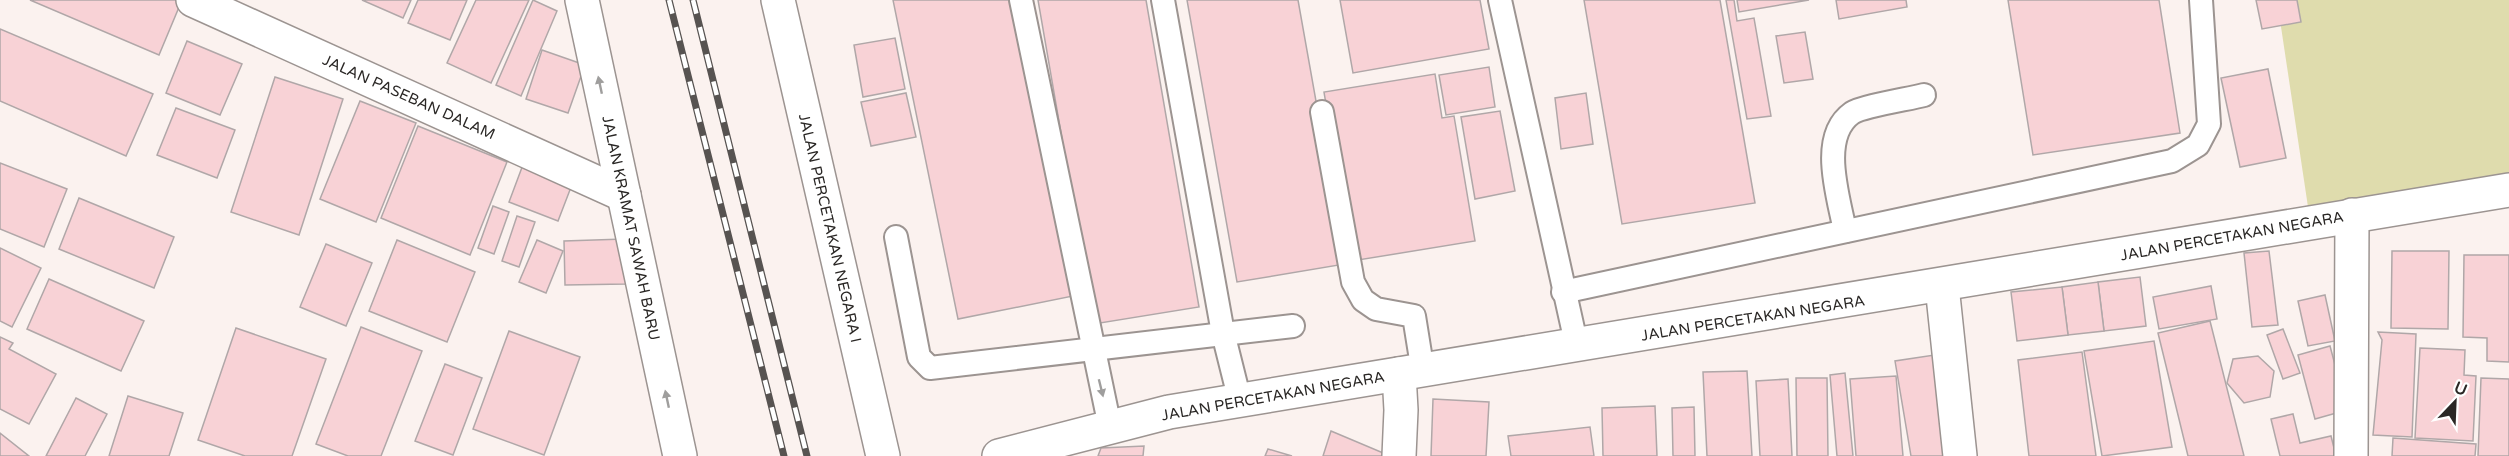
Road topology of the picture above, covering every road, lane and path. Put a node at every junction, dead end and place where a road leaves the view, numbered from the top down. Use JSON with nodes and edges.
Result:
{"nodes":[{"id":1,"x":193,"y":0,"type":"edge"},
{"id":2,"x":582,"y":0,"type":"edge"},
{"id":3,"x":778,"y":0,"type":"edge"},
{"id":4,"x":1021,"y":0,"type":"edge"},
{"id":5,"x":1163,"y":0,"type":"edge"},
{"id":6,"x":1500,"y":0,"type":"edge"},
{"id":7,"x":2201,"y":0,"type":"edge"},
{"id":8,"x":1924,"y":95,"type":"dead end"},
{"id":9,"x":1322,"y":112,"type":"dead end"},
{"id":10,"x":2509,"y":190,"type":"edge"},
{"id":11,"x":624,"y":195,"type":"junction"},
{"id":12,"x":2352,"y":215,"type":"junction"},
{"id":13,"x":1845,"y":231,"type":"junction"},
{"id":14,"x":896,"y":237,"type":"dead end"},
{"id":15,"x":1942,"y":286,"type":"junction"},
{"id":16,"x":1563,"y":292,"type":"junction"},
{"id":17,"x":1293,"y":326,"type":"dead end"},
{"id":18,"x":1223,"y":333,"type":"junction"},
{"id":19,"x":1577,"y":347,"type":"junction"},
{"id":20,"x":1093,"y":348,"type":"junction"},
{"id":21,"x":1411,"y":373,"type":"junction"},
{"id":22,"x":1240,"y":401,"type":"junction"},
{"id":23,"x":1110,"y":427,"type":"junction"},
{"id":24,"x":680,"y":456,"type":"edge"},
{"id":25,"x":883,"y":456,"type":"edge"},
{"id":26,"x":999,"y":456,"type":"edge"},
{"id":27,"x":1399,"y":456,"type":"edge"},
{"id":28,"x":1960,"y":456,"type":"edge"},
{"id":29,"x":2351,"y":456,"type":"edge"}],
"edges":[{"from":1,"to":11,"type":"street","name":"JALAN PASEBAN DALAM"},
{"from":11,"to":2,"type":"street","name":"JALAN KRAMAT SAWAH BARU","one_way":true},
{"from":3,"to":25,"type":"street","name":"JALAN PERCETAKAN NEGARA I"},
{"from":4,"to":20,"type":"lane"},
{"from":5,"to":18,"type":"lane"},
{"from":6,"to":16,"type":"lane"},
{"from":7,"to":13,"type":"lane"},
{"from":8,"to":13,"type":"lane"},
{"from":9,"to":21,"type":"lane"},
{"from":10,"to":12,"type":"street","name":"JALAN PERCETAKAN NEGARA"},
{"from":24,"to":11,"type":"street","name":"JALAN KRAMAT SAWAH BARU","one_way":true},
{"from":12,"to":15,"type":"street","name":"JALAN PERCETAKAN NEGARA"},
{"from":12,"to":29,"type":"street"},
{"from":13,"to":16,"type":"lane"},
{"from":14,"to":20,"type":"lane"},
{"from":15,"to":19,"type":"street","name":"JALAN PERCETAKAN NEGARA"},
{"from":15,"to":28,"type":"street"},
{"from":16,"to":19,"type":"lane"},
{"from":17,"to":18,"type":"lane"},
{"from":18,"to":20,"type":"lane"},
{"from":18,"to":22,"type":"lane"},
{"from":19,"to":21,"type":"street","name":"JALAN PERCETAKAN NEGARA"},
{"from":20,"to":23,"type":"lane","one_way":true},
{"from":21,"to":22,"type":"street","name":"JALAN PERCETAKAN NEGARA"},
{"from":21,"to":27,"type":"street"},
{"from":22,"to":23,"type":"street","name":"JALAN PERCETAKAN NEGARA"},
{"from":23,"to":26,"type":"street","name":"JALAN PERCETAKAN NEGARA"}]}
